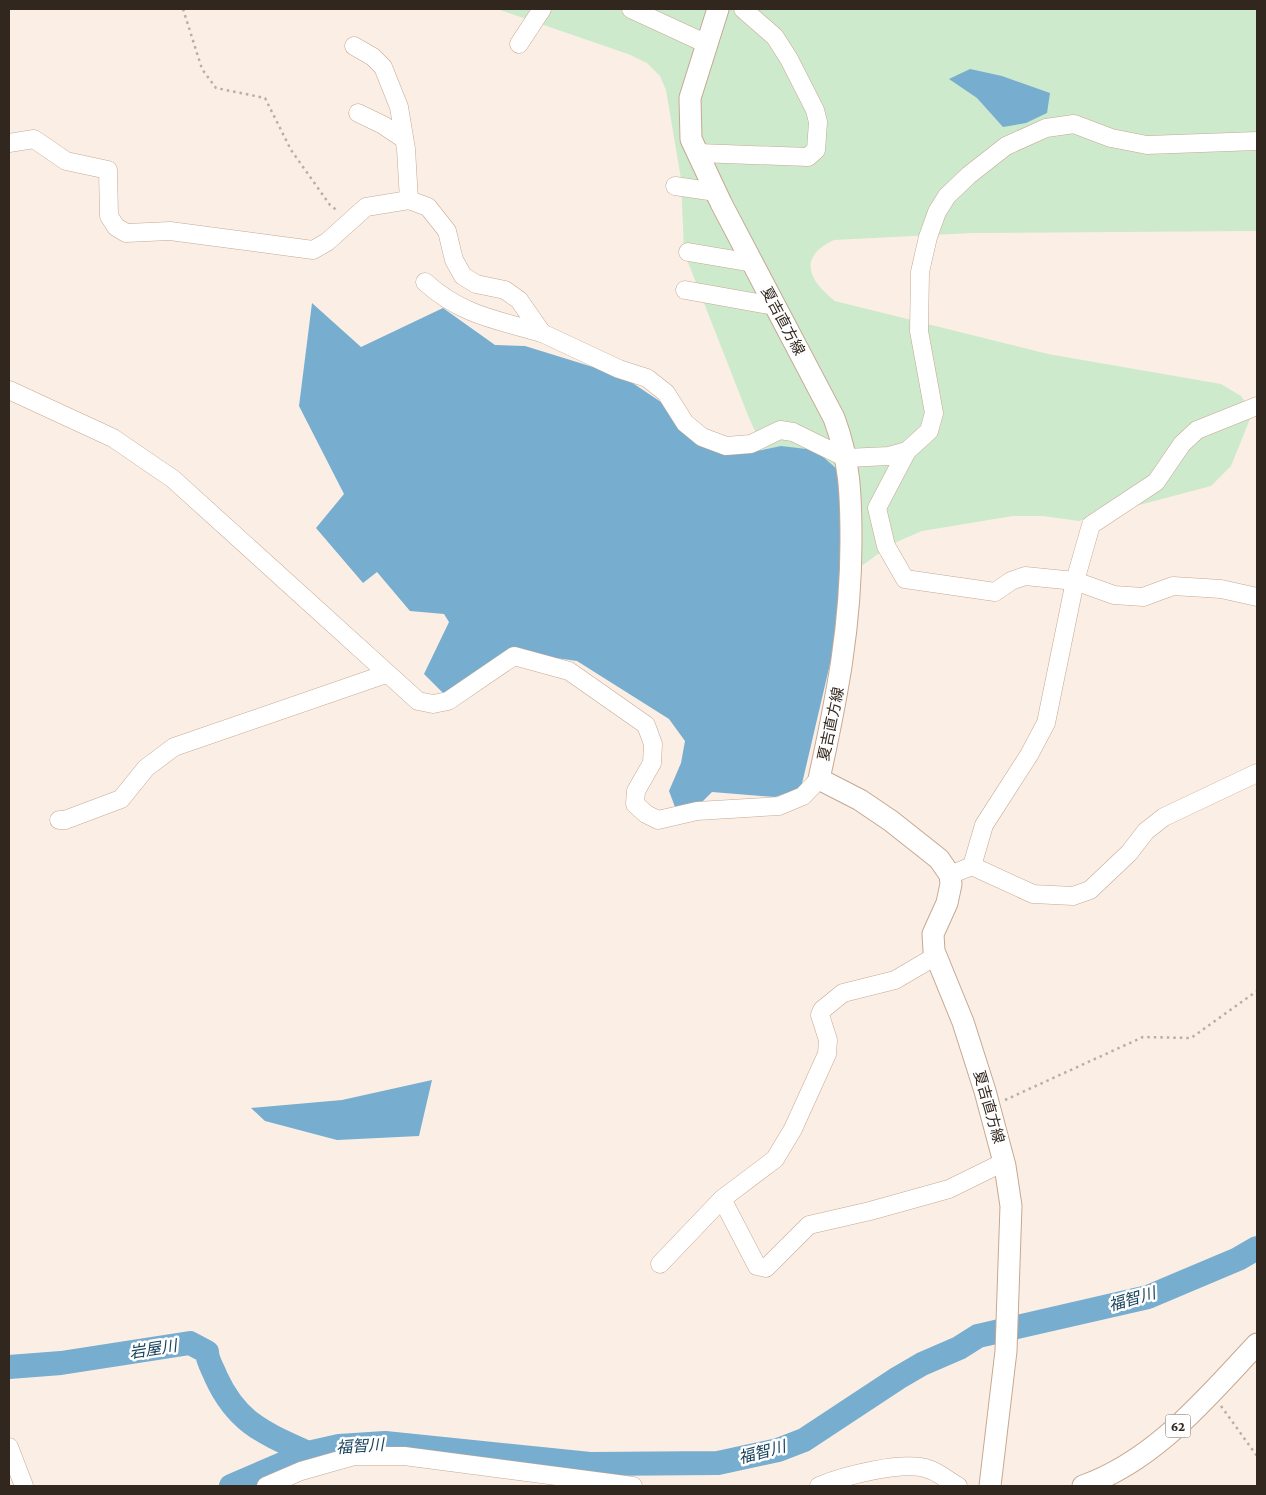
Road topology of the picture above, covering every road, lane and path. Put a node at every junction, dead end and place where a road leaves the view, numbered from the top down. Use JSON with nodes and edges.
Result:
{"nodes":[{"id":1,"x":183,"y":9,"type":"edge"},
{"id":2,"x":542,"y":9,"type":"edge"},
{"id":3,"x":718,"y":9,"type":"edge"},
{"id":4,"x":743,"y":9,"type":"edge"},
{"id":5,"x":634,"y":10,"type":"edge"},
{"id":6,"x":520,"y":44,"type":"dead end"},
{"id":7,"x":707,"y":44,"type":"junction"},
{"id":8,"x":354,"y":46,"type":"dead end"},
{"id":9,"x":358,"y":113,"type":"dead end"},
{"id":10,"x":404,"y":139,"type":"junction"},
{"id":11,"x":1257,"y":141,"type":"edge"},
{"id":12,"x":9,"y":143,"type":"edge"},
{"id":13,"x":698,"y":153,"type":"junction"},
{"id":14,"x":675,"y":186,"type":"dead end"},
{"id":15,"x":716,"y":192,"type":"junction"},
{"id":16,"x":409,"y":200,"type":"junction"},
{"id":17,"x":352,"y":220,"type":"junction"},
{"id":18,"x":688,"y":252,"type":"dead end"},
{"id":19,"x":752,"y":263,"type":"junction"},
{"id":20,"x":426,"y":282,"type":"dead end"},
{"id":21,"x":685,"y":290,"type":"dead end"},
{"id":22,"x":775,"y":306,"type":"junction"},
{"id":23,"x":542,"y":333,"type":"junction"},
{"id":24,"x":9,"y":390,"type":"edge"},
{"id":25,"x":1257,"y":406,"type":"edge"},
{"id":26,"x":907,"y":451,"type":"junction"},
{"id":27,"x":846,"y":458,"type":"junction"},
{"id":28,"x":1075,"y":581,"type":"junction"},
{"id":29,"x":1257,"y":597,"type":"edge"},
{"id":30,"x":386,"y":674,"type":"junction"},
{"id":31,"x":1257,"y":773,"type":"edge"},
{"id":32,"x":819,"y":779,"type":"junction"},
{"id":33,"x":59,"y":820,"type":"dead end"},
{"id":34,"x":972,"y":866,"type":"junction"},
{"id":35,"x":950,"y":875,"type":"junction"},
{"id":36,"x":936,"y":956,"type":"junction"},
{"id":37,"x":1257,"y":991,"type":"edge"},
{"id":38,"x":989,"y":1107,"type":"junction"},
{"id":39,"x":1004,"y":1162,"type":"junction"},
{"id":40,"x":722,"y":1199,"type":"junction"},
{"id":41,"x":660,"y":1264,"type":"dead end"},
{"id":42,"x":1257,"y":1344,"type":"edge"},
{"id":43,"x":1212,"y":1392,"type":"junction"},
{"id":44,"x":9,"y":1447,"type":"edge"},
{"id":45,"x":1257,"y":1456,"type":"edge"},
{"id":46,"x":24,"y":1486,"type":"edge"},
{"id":47,"x":266,"y":1486,"type":"edge"},
{"id":48,"x":632,"y":1486,"type":"edge"},
{"id":49,"x":819,"y":1486,"type":"edge"},
{"id":50,"x":958,"y":1486,"type":"edge"},
{"id":51,"x":990,"y":1486,"type":"edge"},
{"id":52,"x":1083,"y":1486,"type":"edge"}],
"edges":[{"from":1,"to":17,"type":"path"},
{"from":2,"to":6,"type":"street"},
{"from":3,"to":7,"type":"main road","name":"夏吉直方線"},
{"from":4,"to":13,"type":"street"},
{"from":5,"to":7,"type":"street"},
{"from":7,"to":13,"type":"main road","name":"夏吉直方線"},
{"from":8,"to":10,"type":"street"},
{"from":9,"to":10,"type":"street"},
{"from":10,"to":16,"type":"street"},
{"from":11,"to":26,"type":"street"},
{"from":12,"to":17,"type":"street"},
{"from":13,"to":15,"type":"main road","name":"夏吉直方線"},
{"from":14,"to":15,"type":"street"},
{"from":15,"to":19,"type":"main road","name":"夏吉直方線"},
{"from":16,"to":17,"type":"street"},
{"from":16,"to":23,"type":"street"},
{"from":18,"to":19,"type":"street"},
{"from":19,"to":22,"type":"main road","name":"夏吉直方線"},
{"from":20,"to":23,"type":"street"},
{"from":21,"to":22,"type":"street"},
{"from":22,"to":27,"type":"main road","name":"夏吉直方線"},
{"from":23,"to":27,"type":"street"},
{"from":24,"to":30,"type":"street"},
{"from":25,"to":28,"type":"street"},
{"from":26,"to":27,"type":"street"},
{"from":26,"to":28,"type":"street"},
{"from":27,"to":32,"type":"main road","name":"夏吉直方線"},
{"from":28,"to":29,"type":"street"},
{"from":28,"to":34,"type":"street"},
{"from":30,"to":32,"type":"street"},
{"from":30,"to":33,"type":"street"},
{"from":31,"to":34,"type":"street"},
{"from":32,"to":35,"type":"main road","name":"夏吉直方線"},
{"from":34,"to":35,"type":"street"},
{"from":35,"to":36,"type":"main road","name":"夏吉直方線"},
{"from":36,"to":38,"type":"main road","name":"夏吉直方線"},
{"from":36,"to":40,"type":"street"},
{"from":37,"to":38,"type":"path"},
{"from":38,"to":39,"type":"main road","name":"夏吉直方線"},
{"from":39,"to":40,"type":"street"},
{"from":39,"to":51,"type":"main road","name":"夏吉直方線"},
{"from":40,"to":41,"type":"street"},
{"from":42,"to":43,"type":"main road","number":"62"},
{"from":43,"to":45,"type":"path"},
{"from":43,"to":52,"type":"main road","number":"62"},
{"from":44,"to":46,"type":"street"},
{"from":47,"to":48,"type":"street"},
{"from":49,"to":50,"type":"street"}]}
